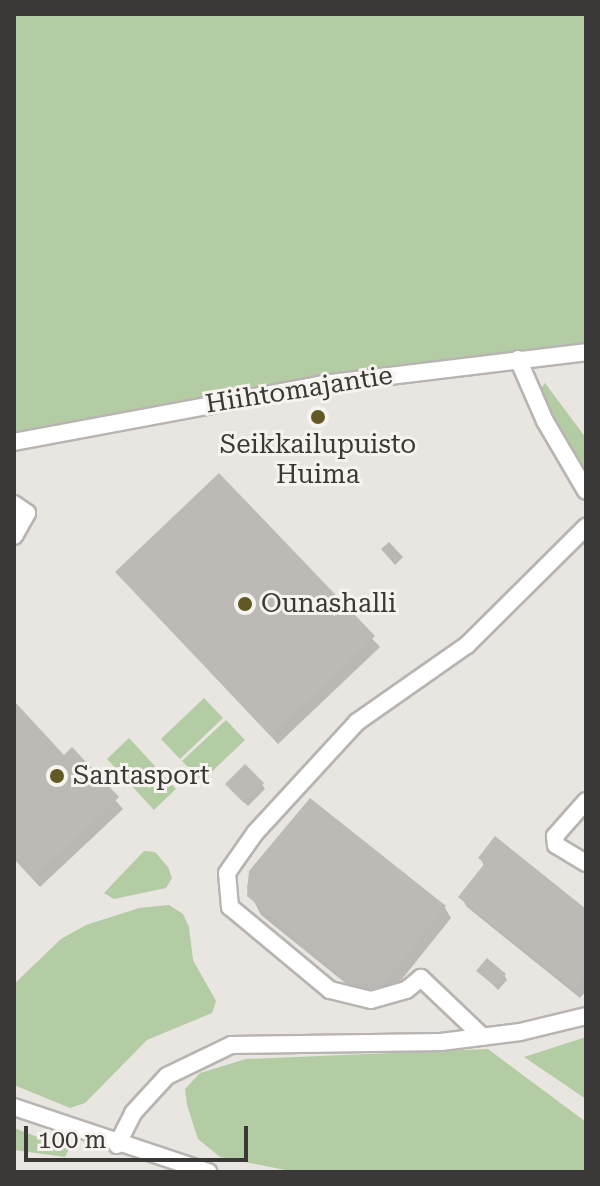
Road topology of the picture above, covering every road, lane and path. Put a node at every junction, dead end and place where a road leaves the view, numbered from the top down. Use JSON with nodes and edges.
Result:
{"nodes":[{"id":1,"x":586,"y":352,"type":"edge"},
{"id":2,"x":518,"y":359,"type":"junction"},
{"id":3,"x":14,"y":442,"type":"edge"},
{"id":4,"x":586,"y":491,"type":"edge"},
{"id":5,"x":21,"y":509,"type":"edge"},
{"id":6,"x":586,"y":527,"type":"edge"},
{"id":7,"x":14,"y":536,"type":"edge"},
{"id":8,"x":586,"y":801,"type":"edge"},
{"id":9,"x":586,"y":863,"type":"edge"},
{"id":10,"x":586,"y":1016,"type":"edge"},
{"id":11,"x":483,"y":1037,"type":"junction"},
{"id":12,"x":14,"y":1107,"type":"edge"},
{"id":13,"x":117,"y":1145,"type":"junction"},
{"id":14,"x":208,"y":1172,"type":"edge"}],
"edges":[{"from":1,"to":2,"type":"street","name":"Hiihtomajantie"},
{"from":2,"to":3,"type":"street","name":"Hiihtomajantie"},
{"from":2,"to":4,"type":"street"},
{"from":5,"to":7,"type":"street"},
{"from":6,"to":11,"type":"street"},
{"from":8,"to":9,"type":"street"},
{"from":10,"to":11,"type":"street"},
{"from":11,"to":13,"type":"street"},
{"from":12,"to":13,"type":"street"},
{"from":13,"to":14,"type":"street"}]}
